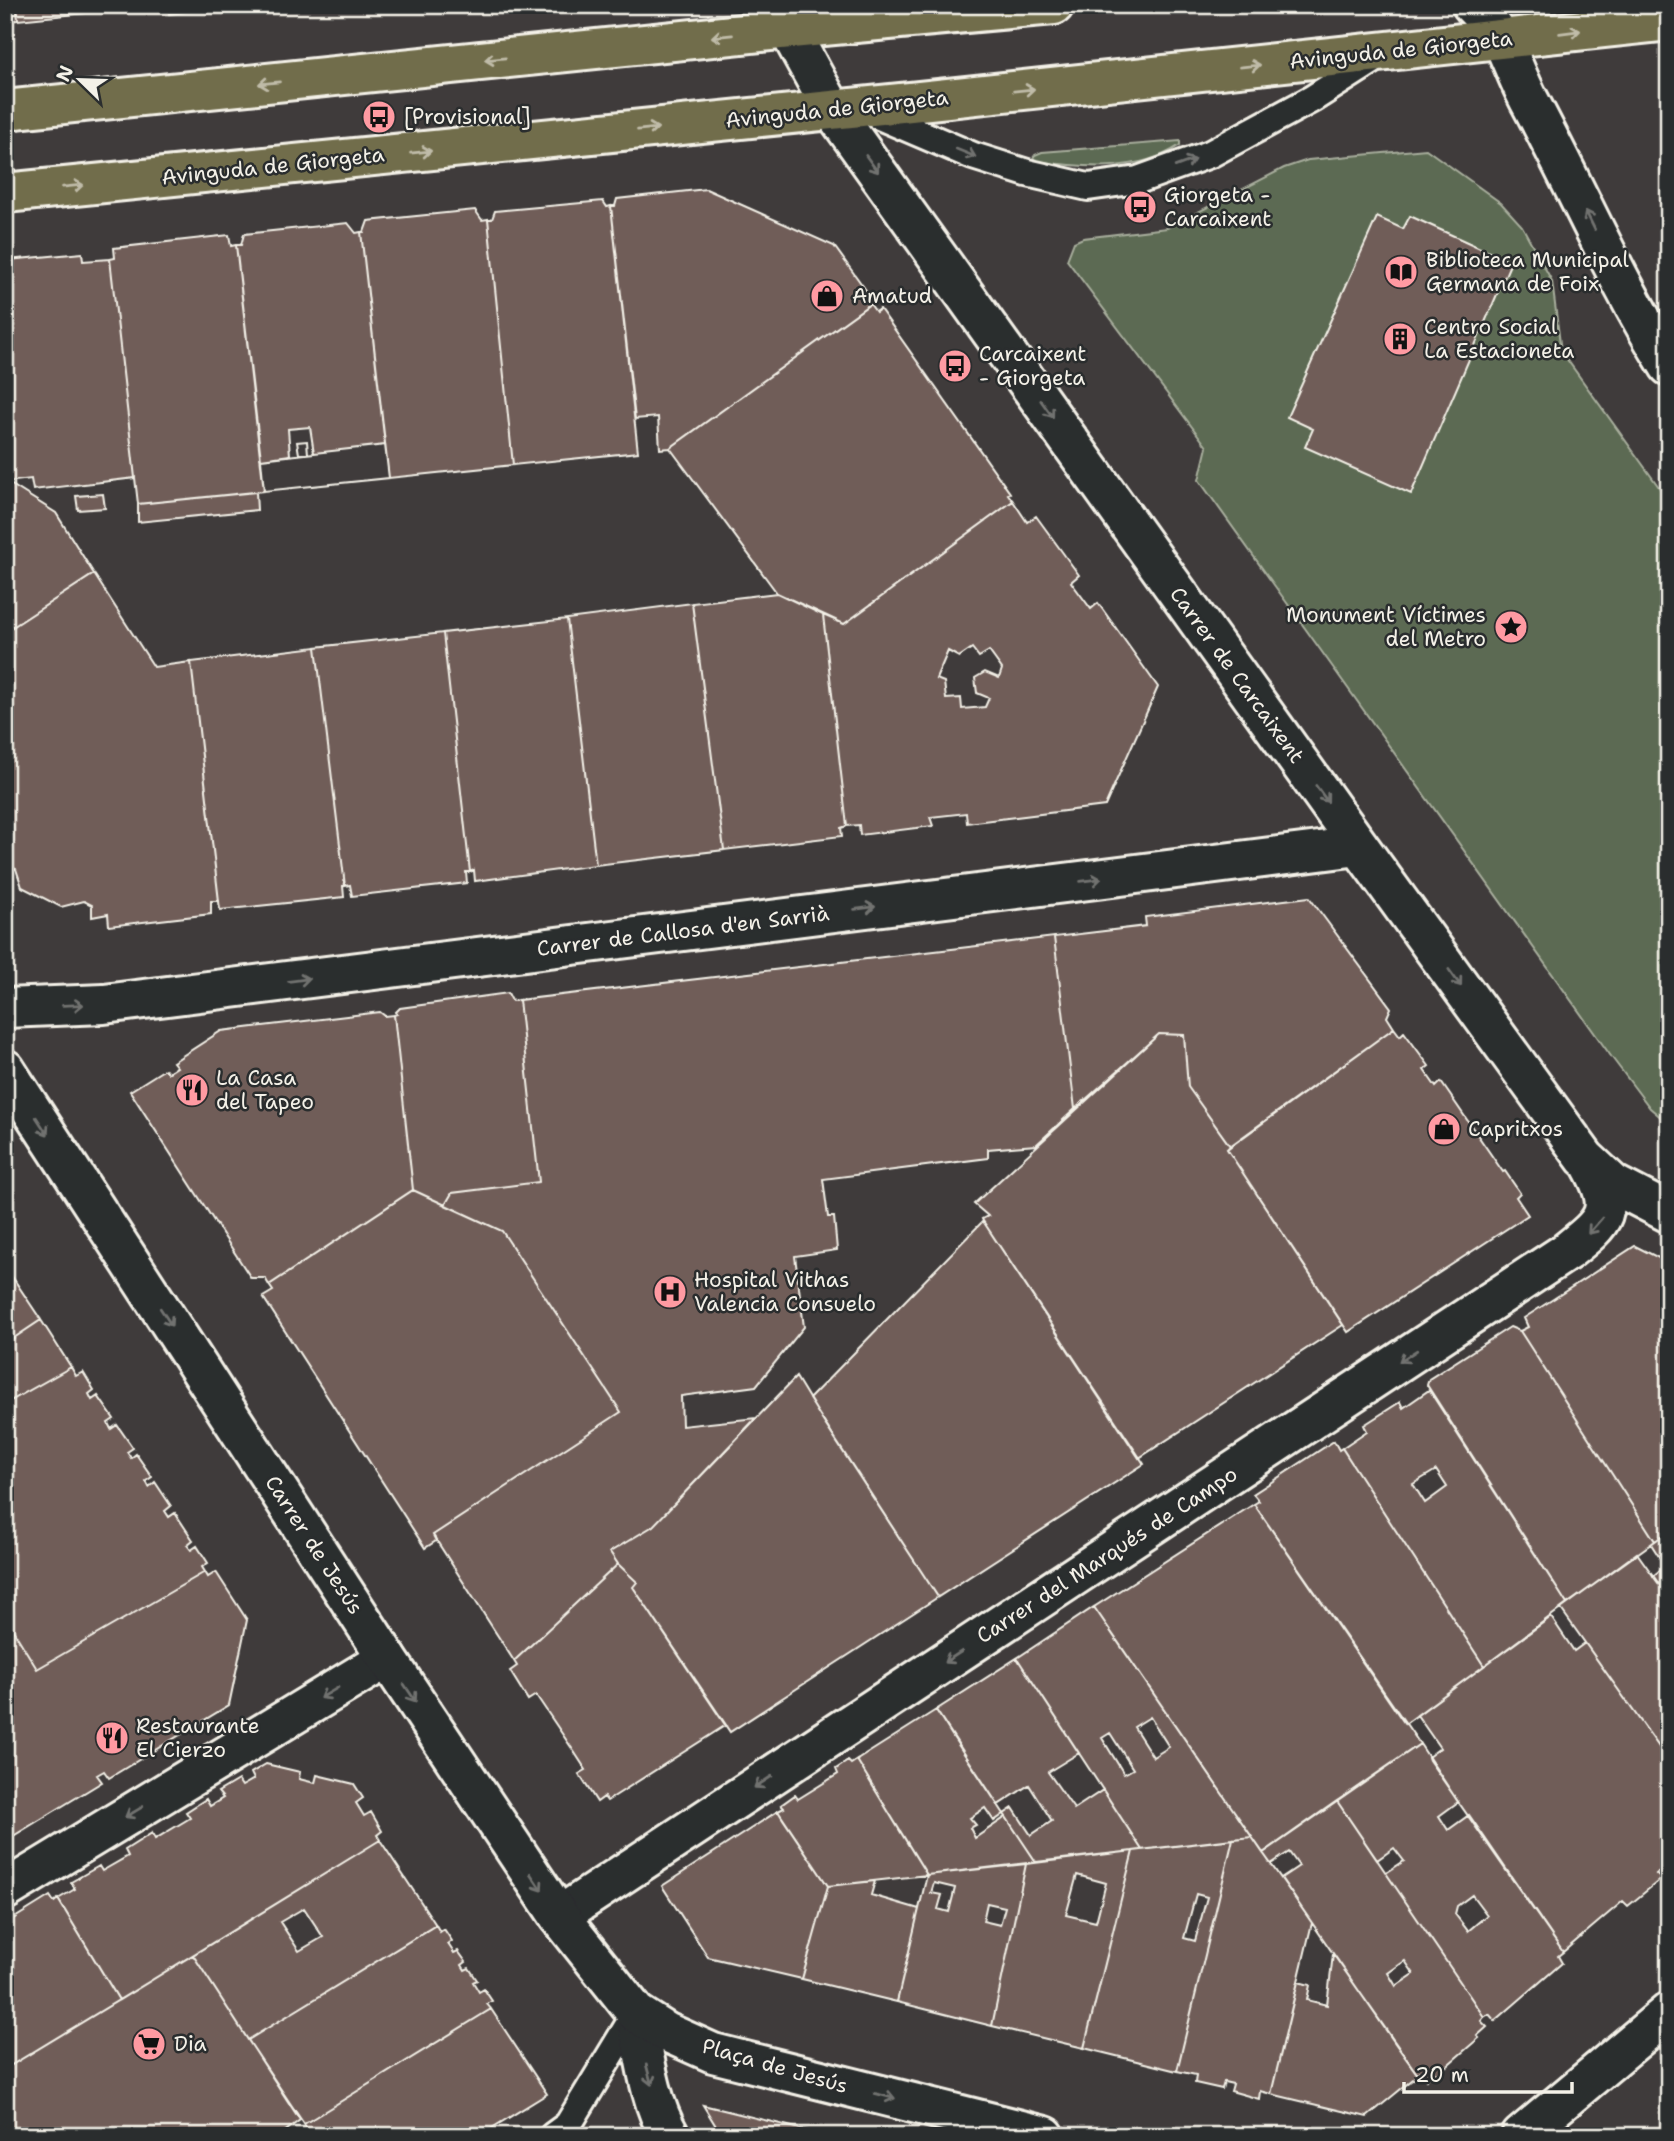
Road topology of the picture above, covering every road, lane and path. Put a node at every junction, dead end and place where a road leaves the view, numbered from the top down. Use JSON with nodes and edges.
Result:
{"nodes":[{"id":1,"x":1054,"y":5,"type":"edge"},
{"id":2,"x":1472,"y":5,"type":"edge"},
{"id":3,"x":782,"y":17,"type":"edge"},
{"id":4,"x":1669,"y":21,"type":"edge"},
{"id":5,"x":1502,"y":40,"type":"junction"},
{"id":6,"x":1386,"y":52,"type":"junction"},
{"id":7,"x":845,"y":108,"type":"junction"},
{"id":8,"x":5,"y":110,"type":"edge"},
{"id":9,"x":5,"y":193,"type":"edge"},
{"id":10,"x":1669,"y":366,"type":"edge"},
{"id":11,"x":1359,"y":846,"type":"junction"},
{"id":12,"x":5,"y":1008,"type":"edge"},
{"id":13,"x":5,"y":1069,"type":"edge"},
{"id":14,"x":1591,"y":1165,"type":"junction"},
{"id":15,"x":1621,"y":1189,"type":"junction"},
{"id":16,"x":1669,"y":1200,"type":"edge"},
{"id":17,"x":1669,"y":1213,"type":"edge"},
{"id":18,"x":387,"y":1658,"type":"junction"},
{"id":19,"x":5,"y":1890,"type":"edge"},
{"id":20,"x":559,"y":1916,"type":"junction"},
{"id":21,"x":1669,"y":2012,"type":"edge"},
{"id":22,"x":636,"y":2013,"type":"junction"},
{"id":23,"x":553,"y":2136,"type":"edge"},
{"id":24,"x":670,"y":2136,"type":"edge"},
{"id":25,"x":1045,"y":2136,"type":"edge"},
{"id":26,"x":1521,"y":2136,"type":"edge"}],
"edges":[{"from":1,"to":3,"type":"main road"},
{"from":2,"to":5,"type":"street"},
{"from":3,"to":7,"type":"street","name":"Carrer de Carcaixent"},
{"from":3,"to":8,"type":"main road","one_way":true},
{"from":5,"to":4,"type":"main road","name":"Avinguda de Giorgeta","one_way":true},
{"from":5,"to":6,"type":"main road","name":"Avinguda de Giorgeta"},
{"from":10,"to":5,"type":"street","one_way":true},
{"from":7,"to":6,"type":"main road","name":"Avinguda de Giorgeta","one_way":true},
{"from":7,"to":6,"type":"lane","one_way":true},
{"from":9,"to":7,"type":"main road","name":"Avinguda de Giorgeta","one_way":true},
{"from":7,"to":11,"type":"street","name":"Carrer de Carcaixent","one_way":true},
{"from":12,"to":11,"type":"street","name":"Carrer de Callosa d'en Sarrià","one_way":true},
{"from":11,"to":14,"type":"street","name":"Carrer de Carcaixent","one_way":true},
{"from":13,"to":18,"type":"street","name":"Carrer de Jesús","one_way":true},
{"from":14,"to":15,"type":"street","name":"Carrer de Carcaixent"},
{"from":14,"to":20,"type":"street","name":"Carrer del Marqués de Campo","one_way":true},
{"from":15,"to":16,"type":"lane"},
{"from":15,"to":17,"type":"street","name":"Carrer de Carcaixent"},
{"from":18,"to":19,"type":"street","one_way":true},
{"from":18,"to":20,"type":"street","name":"Carrer de Jesús","one_way":true},
{"from":20,"to":22,"type":"street","name":"Carrer de Jesús"},
{"from":21,"to":26,"type":"street"},
{"from":22,"to":23,"type":"lane"},
{"from":22,"to":24,"type":"street","one_way":true},
{"from":22,"to":25,"type":"street","name":"Plaça de Jesús","one_way":true}]}
